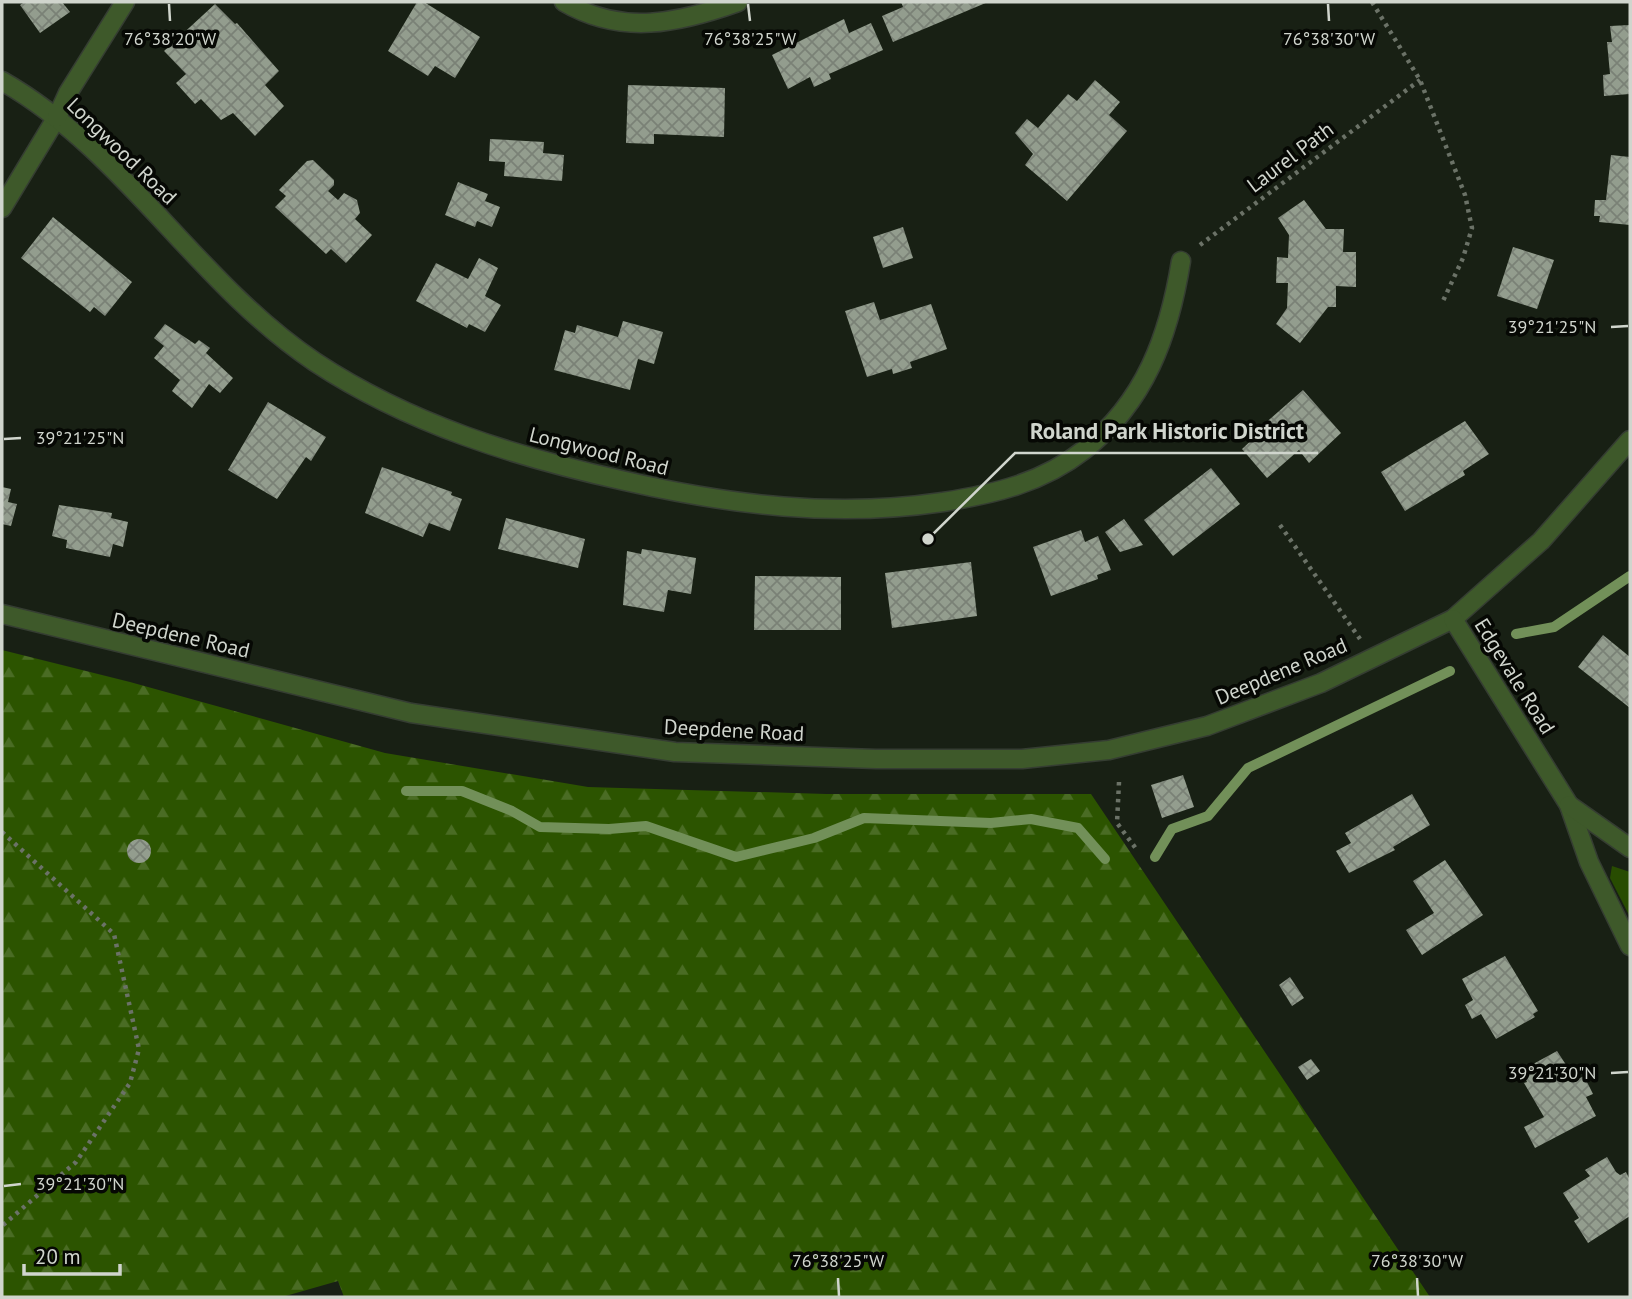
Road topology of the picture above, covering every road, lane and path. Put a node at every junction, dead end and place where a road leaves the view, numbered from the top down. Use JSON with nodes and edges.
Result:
{"nodes":[{"id":1,"x":125,"y":2,"type":"edge"},
{"id":2,"x":564,"y":2,"type":"edge"},
{"id":3,"x":738,"y":2,"type":"edge"},
{"id":4,"x":1371,"y":2,"type":"edge"},
{"id":5,"x":1420,"y":80,"type":"junction"},
{"id":6,"x":2,"y":81,"type":"edge"},
{"id":7,"x":57,"y":117,"type":"junction"},
{"id":8,"x":2,"y":208,"type":"edge"},
{"id":9,"x":1181,"y":261,"type":"joint"},
{"id":10,"x":1443,"y":302,"type":"dead end"},
{"id":11,"x":1630,"y":440,"type":"edge"},
{"id":12,"x":1280,"y":524,"type":"dead end"},
{"id":13,"x":2,"y":614,"type":"edge"},
{"id":14,"x":1452,"y":619,"type":"junction"},
{"id":15,"x":1372,"y":657,"type":"junction"},
{"id":16,"x":1119,"y":782,"type":"dead end"},
{"id":17,"x":1569,"y":805,"type":"junction"},
{"id":18,"x":2,"y":832,"type":"edge"},
{"id":19,"x":1630,"y":848,"type":"edge"},
{"id":20,"x":1137,"y":850,"type":"dead end"},
{"id":21,"x":1630,"y":946,"type":"edge"},
{"id":22,"x":2,"y":1226,"type":"edge"}],
"edges":[{"from":1,"to":7,"type":"street"},
{"from":2,"to":3,"type":"street"},
{"from":4,"to":5,"type":"path"},
{"from":5,"to":9,"type":"path","name":"Laurel Path"},
{"from":5,"to":10,"type":"path"},
{"from":6,"to":7,"type":"street","name":"Longwood Road"},
{"from":7,"to":8,"type":"street"},
{"from":7,"to":9,"type":"street","name":"Longwood Road"},
{"from":11,"to":14,"type":"street","name":"Edgevale Road"},
{"from":12,"to":15,"type":"path"},
{"from":13,"to":15,"type":"street","name":"Deepdene Road"},
{"from":14,"to":15,"type":"street","name":"Deepdene Road"},
{"from":14,"to":17,"type":"street","name":"Edgevale Road"},
{"from":16,"to":20,"type":"path"},
{"from":17,"to":19,"type":"street"},
{"from":17,"to":21,"type":"street","name":"Edgevale Road"},
{"from":18,"to":22,"type":"path"}]}
